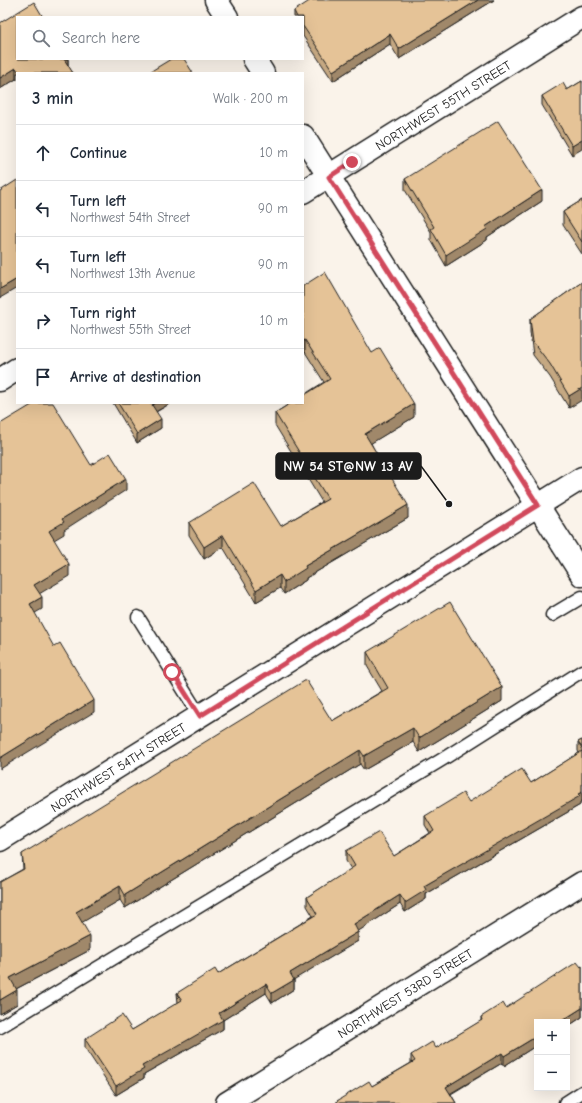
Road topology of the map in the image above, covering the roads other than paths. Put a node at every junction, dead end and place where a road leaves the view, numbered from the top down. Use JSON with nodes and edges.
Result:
{"nodes":[{"id":1,"x":216,"y":0,"type":"edge"},
{"id":2,"x":226,"y":16,"type":"edge"},
{"id":3,"x":582,"y":17,"type":"edge"},
{"id":4,"x":255,"y":60,"type":"edge"},
{"id":5,"x":262,"y":72,"type":"edge"},
{"id":6,"x":304,"y":138,"type":"edge"},
{"id":7,"x":329,"y":177,"type":"junction"},
{"id":8,"x":304,"y":191,"type":"edge"},
{"id":9,"x":16,"y":370,"type":"edge"},
{"id":10,"x":0,"y":380,"type":"edge"},
{"id":11,"x":582,"y":478,"type":"edge"},
{"id":12,"x":538,"y":505,"type":"junction"},
{"id":13,"x":582,"y":575,"type":"edge"},
{"id":14,"x":582,"y":596,"type":"edge"},
{"id":15,"x":552,"y":615,"type":"dead end"},
{"id":16,"x":138,"y":617,"type":"dead end"},
{"id":17,"x":582,"y":671,"type":"edge"},
{"id":18,"x":200,"y":716,"type":"junction"},
{"id":19,"x":0,"y":840,"type":"edge"},
{"id":20,"x":582,"y":883,"type":"edge"},
{"id":21,"x":0,"y":1027,"type":"edge"},
{"id":22,"x":582,"y":1092,"type":"edge"},
{"id":23,"x":227,"y":1103,"type":"edge"},
{"id":24,"x":564,"y":1103,"type":"edge"}],
"edges":[{"from":1,"to":2,"type":"street"},
{"from":3,"to":7,"type":"street","name":"NORTHWEST 55TH STREET"},
{"from":4,"to":5,"type":"street"},
{"from":6,"to":7,"type":"street"},
{"from":7,"to":8,"type":"street","name":"NORTHWEST 55TH STREET"},
{"from":7,"to":12,"type":"street"},
{"from":9,"to":10,"type":"street"},
{"from":11,"to":12,"type":"street","name":"NORTHWEST 54TH STREET"},
{"from":12,"to":13,"type":"street"},
{"from":12,"to":18,"type":"street","name":"NORTHWEST 54TH STREET"},
{"from":14,"to":15,"type":"lane"},
{"from":16,"to":18,"type":"lane"},
{"from":17,"to":21,"type":"lane"},
{"from":18,"to":19,"type":"street","name":"NORTHWEST 54TH STREET"},
{"from":20,"to":23,"type":"street","name":"NORTHWEST 53RD STREET"},
{"from":22,"to":24,"type":"lane"}]}
